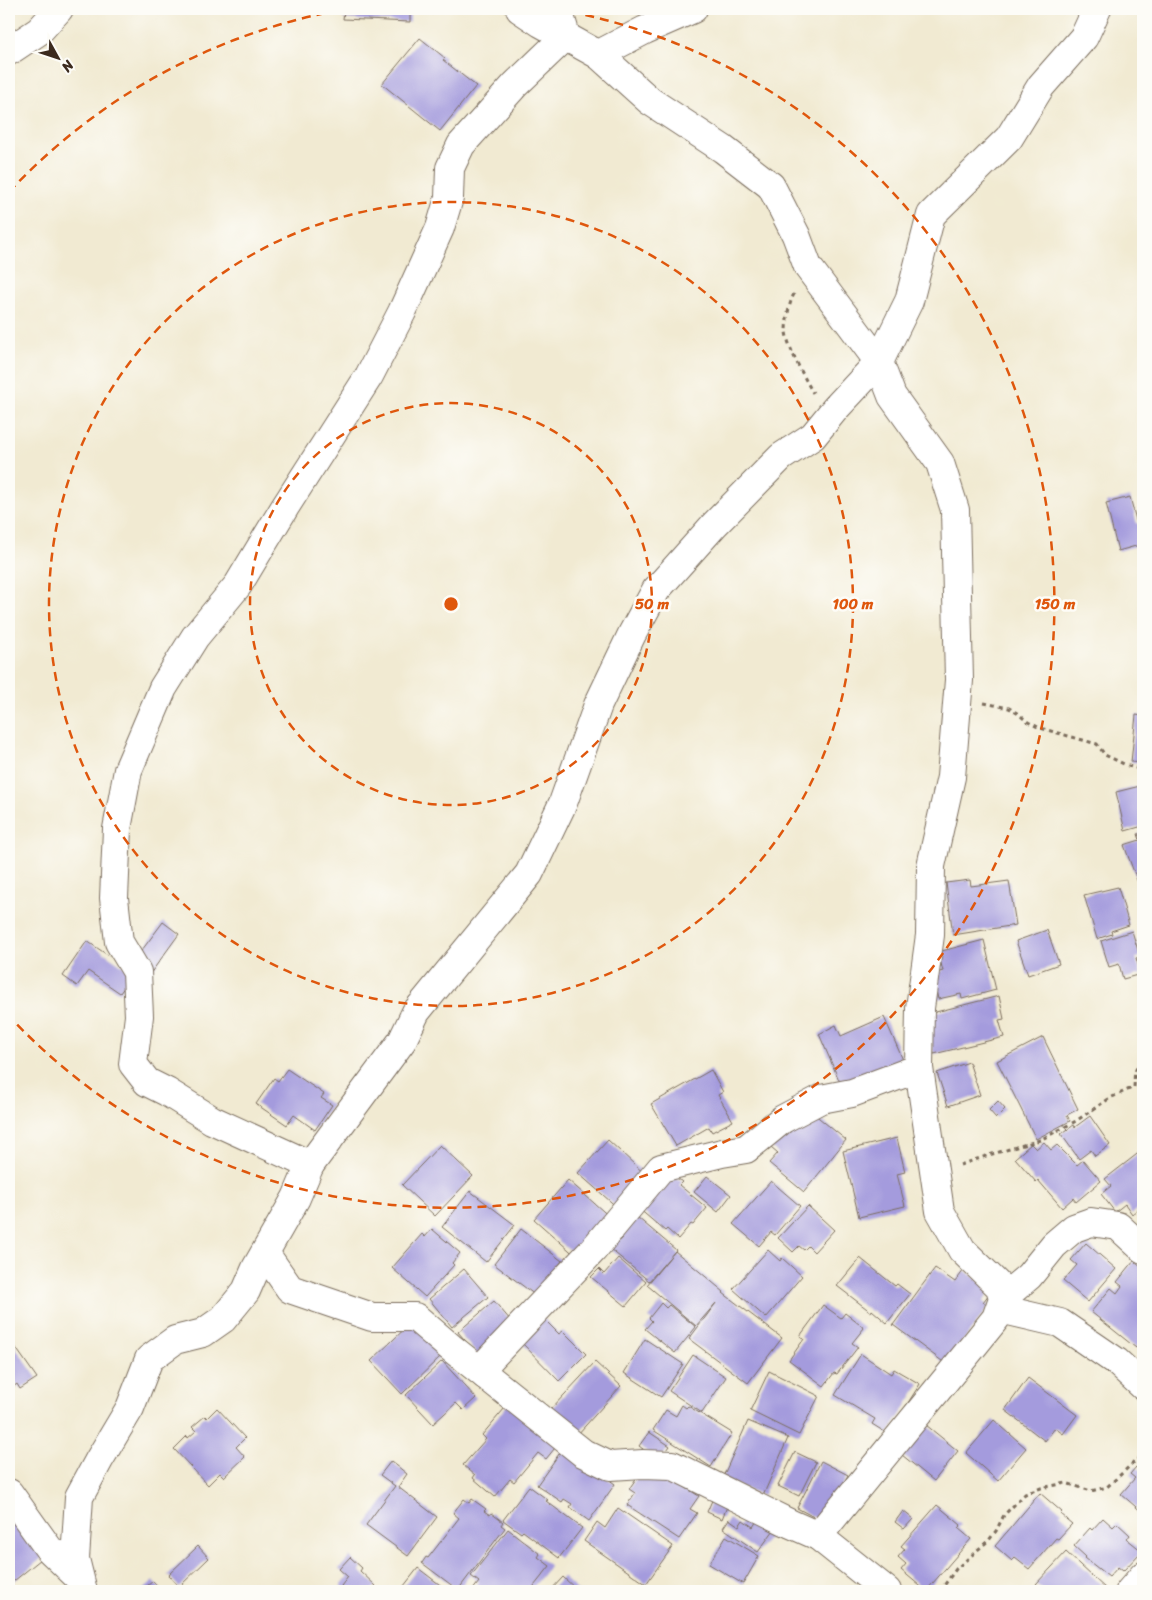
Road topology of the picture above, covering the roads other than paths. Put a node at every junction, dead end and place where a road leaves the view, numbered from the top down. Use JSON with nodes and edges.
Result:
{"nodes":[{"id":1,"x":59,"y":9,"type":"edge"},
{"id":2,"x":520,"y":9,"type":"edge"},
{"id":3,"x":558,"y":9,"type":"edge"},
{"id":4,"x":693,"y":9,"type":"edge"},
{"id":5,"x":1097,"y":9,"type":"edge"},
{"id":6,"x":566,"y":36,"type":"junction"},
{"id":7,"x":9,"y":51,"type":"edge"},
{"id":8,"x":598,"y":55,"type":"junction"},
{"id":9,"x":879,"y":362,"type":"junction"},
{"id":10,"x":919,"y":1068,"type":"junction"},
{"id":11,"x":310,"y":1165,"type":"junction"},
{"id":12,"x":1143,"y":1248,"type":"edge"},
{"id":13,"x":265,"y":1253,"type":"junction"},
{"id":14,"x":1002,"y":1304,"type":"junction"},
{"id":15,"x":485,"y":1375,"type":"junction"},
{"id":16,"x":1143,"y":1386,"type":"edge"},
{"id":17,"x":9,"y":1493,"type":"edge"},
{"id":18,"x":818,"y":1536,"type":"junction"},
{"id":19,"x":1143,"y":1576,"type":"edge"},
{"id":20,"x":81,"y":1584,"type":"edge"},
{"id":21,"x":887,"y":1591,"type":"edge"},
{"id":22,"x":1130,"y":1591,"type":"edge"}],
"edges":[{"from":1,"to":7,"type":"street"},
{"from":2,"to":6,"type":"street"},
{"from":3,"to":6,"type":"street"},
{"from":4,"to":8,"type":"street"},
{"from":5,"to":9,"type":"street"},
{"from":6,"to":8,"type":"street"},
{"from":6,"to":11,"type":"street"},
{"from":8,"to":9,"type":"street"},
{"from":9,"to":10,"type":"street"},
{"from":9,"to":11,"type":"street"},
{"from":10,"to":14,"type":"street"},
{"from":10,"to":15,"type":"street"},
{"from":11,"to":13,"type":"street"},
{"from":12,"to":14,"type":"street"},
{"from":13,"to":15,"type":"street"},
{"from":13,"to":20,"type":"street"},
{"from":14,"to":16,"type":"street"},
{"from":14,"to":18,"type":"street"},
{"from":15,"to":18,"type":"street"},
{"from":17,"to":20,"type":"street"},
{"from":18,"to":21,"type":"street"},
{"from":19,"to":22,"type":"street"}]}
